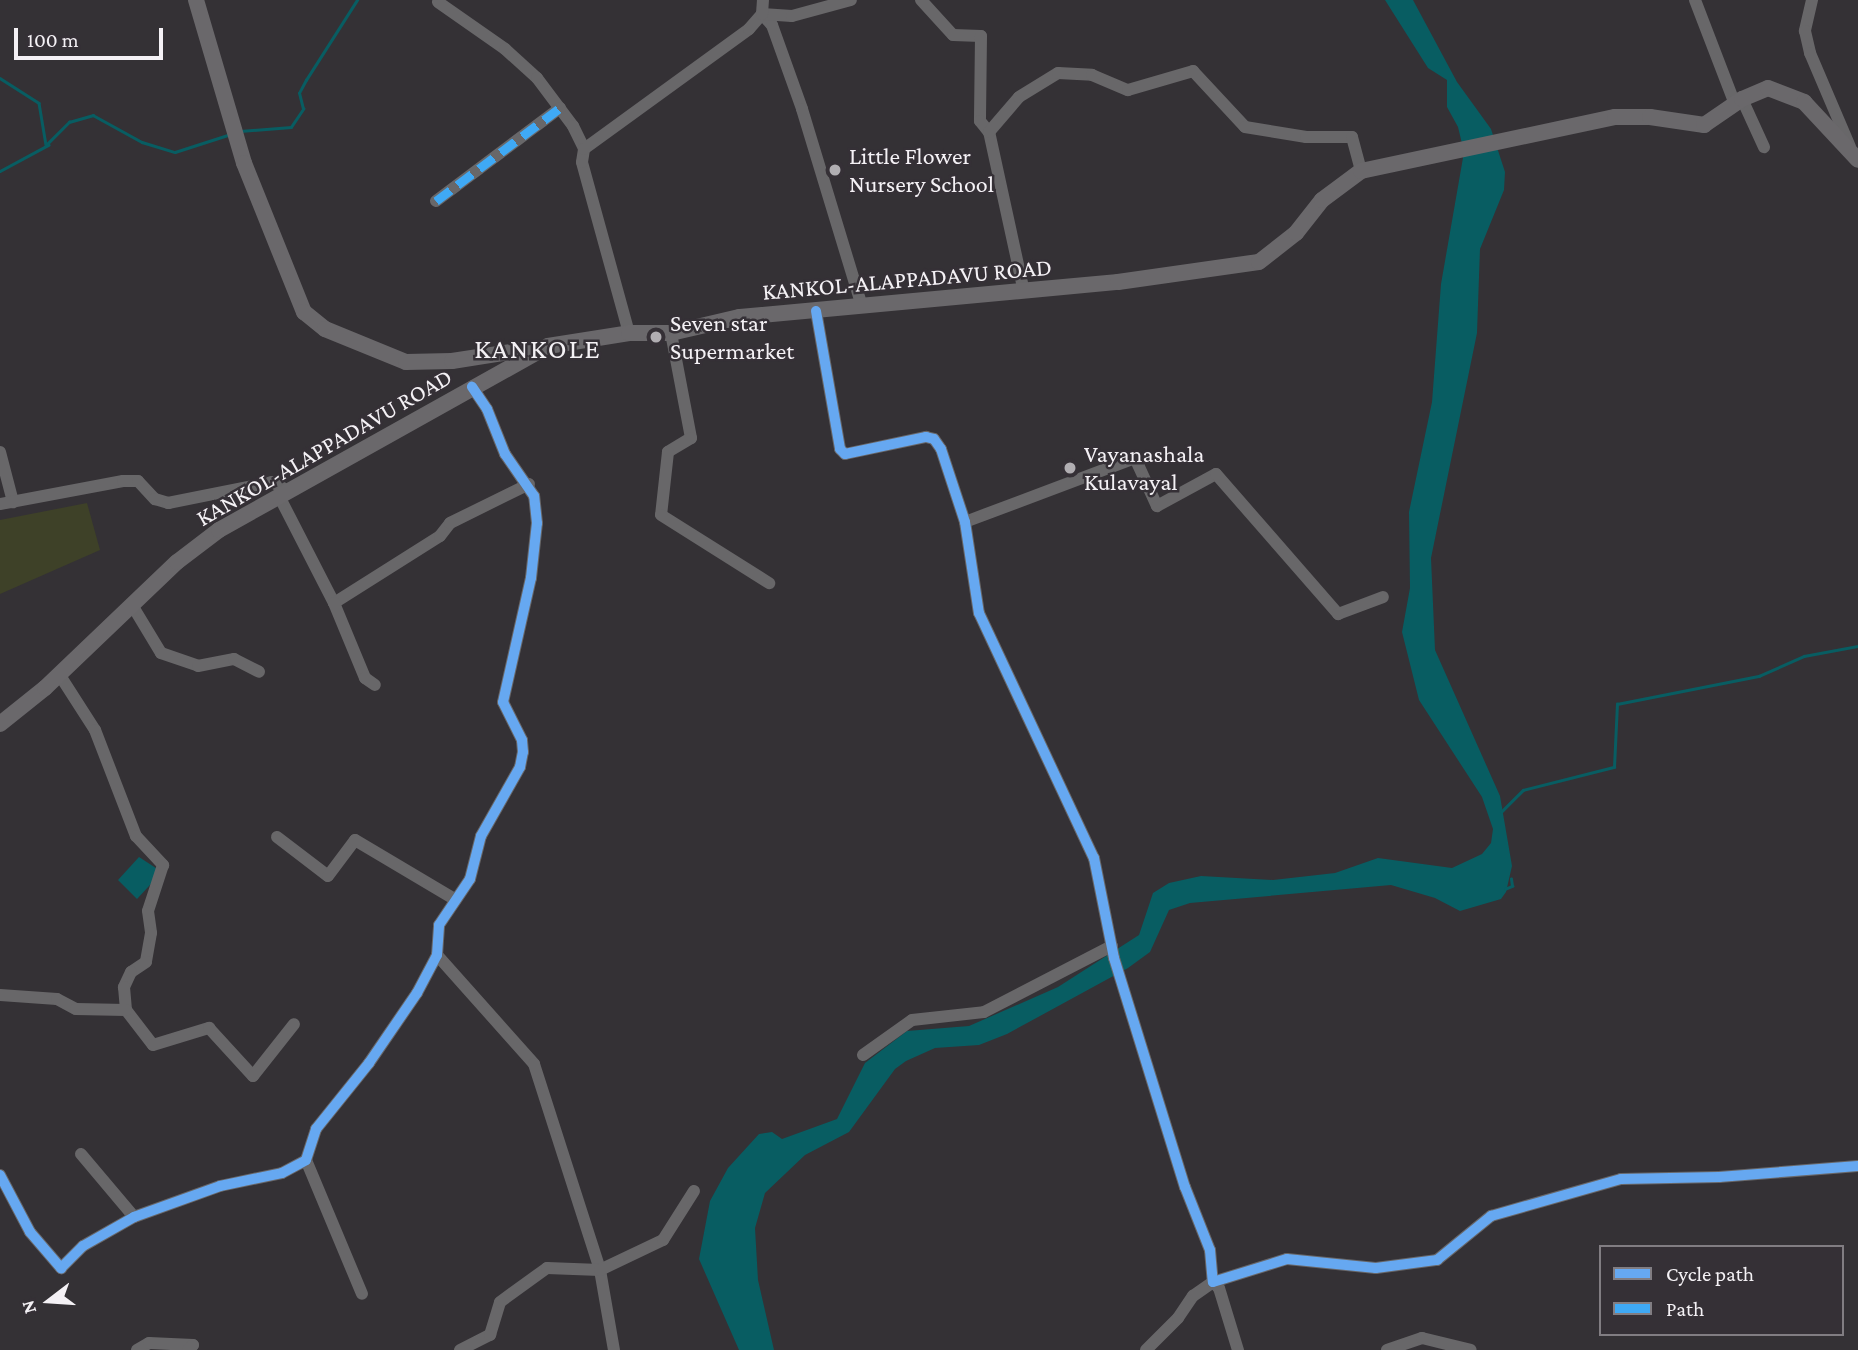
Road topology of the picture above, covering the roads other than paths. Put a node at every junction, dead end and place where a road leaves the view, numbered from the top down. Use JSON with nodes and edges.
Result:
{"nodes":[{"id":1,"x":196,"y":0,"type":"edge"},
{"id":2,"x":851,"y":0,"type":"edge"},
{"id":3,"x":921,"y":0,"type":"edge"},
{"id":4,"x":1695,"y":0,"type":"edge"},
{"id":5,"x":1812,"y":0,"type":"edge"},
{"id":6,"x":438,"y":2,"type":"dead end"},
{"id":7,"x":763,"y":7,"type":"edge"},
{"id":8,"x":1739,"y":102,"type":"junction"},
{"id":9,"x":560,"y":108,"type":"junction"},
{"id":10,"x":989,"y":132,"type":"junction"},
{"id":11,"x":1764,"y":147,"type":"dead end"},
{"id":12,"x":584,"y":149,"type":"junction"},
{"id":13,"x":1856,"y":159,"type":"edge"},
{"id":14,"x":1361,"y":171,"type":"junction"},
{"id":15,"x":436,"y":201,"type":"dead end"},
{"id":16,"x":1024,"y":292,"type":"junction"},
{"id":17,"x":862,"y":307,"type":"junction"},
{"id":18,"x":816,"y":311,"type":"junction"},
{"id":19,"x":629,"y":333,"type":"junction"},
{"id":20,"x":671,"y":333,"type":"junction"},
{"id":21,"x":548,"y":346,"type":"junction"},
{"id":22,"x":472,"y":387,"type":"junction"},
{"id":23,"x":0,"y":452,"type":"edge"},
{"id":24,"x":529,"y":484,"type":"junction"},
{"id":25,"x":283,"y":494,"type":"junction"},
{"id":26,"x":7,"y":503,"type":"edge"},
{"id":27,"x":965,"y":522,"type":"junction"},
{"id":28,"x":769,"y":583,"type":"dead end"},
{"id":29,"x":1383,"y":597,"type":"dead end"},
{"id":30,"x":334,"y":603,"type":"junction"},
{"id":31,"x":132,"y":605,"type":"junction"},
{"id":32,"x":259,"y":672,"type":"dead end"},
{"id":33,"x":59,"y":674,"type":"junction"},
{"id":34,"x":375,"y":685,"type":"dead end"},
{"id":35,"x":0,"y":724,"type":"edge"},
{"id":36,"x":277,"y":837,"type":"dead end"},
{"id":37,"x":456,"y":900,"type":"junction"},
{"id":38,"x":1112,"y":946,"type":"junction"},
{"id":39,"x":438,"y":955,"type":"junction"},
{"id":40,"x":0,"y":995,"type":"edge"},
{"id":41,"x":126,"y":1010,"type":"junction"},
{"id":42,"x":294,"y":1024,"type":"dead end"},
{"id":43,"x":863,"y":1055,"type":"dead end"},
{"id":44,"x":82,"y":1154,"type":"dead end"},
{"id":45,"x":306,"y":1160,"type":"junction"},
{"id":46,"x":1858,"y":1166,"type":"edge"},
{"id":47,"x":0,"y":1175,"type":"edge"},
{"id":48,"x":694,"y":1191,"type":"dead end"},
{"id":49,"x":134,"y":1217,"type":"junction"},
{"id":50,"x":600,"y":1270,"type":"junction"},
{"id":51,"x":1213,"y":1282,"type":"junction"},
{"id":52,"x":362,"y":1293,"type":"dead end"},
{"id":53,"x":137,"y":1350,"type":"edge"},
{"id":54,"x":188,"y":1350,"type":"edge"},
{"id":55,"x":460,"y":1350,"type":"edge"},
{"id":56,"x":614,"y":1350,"type":"edge"},
{"id":57,"x":1146,"y":1350,"type":"edge"},
{"id":58,"x":1238,"y":1350,"type":"edge"},
{"id":59,"x":1387,"y":1350,"type":"edge"},
{"id":60,"x":1471,"y":1350,"type":"edge"}],
"edges":[{"from":1,"to":21,"type":"main road"},
{"from":2,"to":7,"type":"street"},
{"from":3,"to":10,"type":"street"},
{"from":4,"to":8,"type":"street"},
{"from":5,"to":13,"type":"street"},
{"from":6,"to":9,"type":"street"},
{"from":7,"to":12,"type":"street"},
{"from":7,"to":17,"type":"street"},
{"from":8,"to":11,"type":"street"},
{"from":8,"to":13,"type":"main road","name":"KANKOL-ALAPPADAVU ROAD"},
{"from":8,"to":14,"type":"main road","name":"KANKOL-ALAPPADAVU ROAD"},
{"from":9,"to":12,"type":"street"},
{"from":9,"to":15,"type":"street"},
{"from":10,"to":14,"type":"street"},
{"from":10,"to":16,"type":"street"},
{"from":12,"to":19,"type":"street"},
{"from":14,"to":16,"type":"main road","name":"KANKOL-ALAPPADAVU ROAD"},
{"from":16,"to":17,"type":"main road","name":"KANKOL-ALAPPADAVU ROAD"},
{"from":17,"to":18,"type":"main road","name":"KANKOL-ALAPPADAVU ROAD"},
{"from":18,"to":20,"type":"main road","name":"KANKOL-ALAPPADAVU ROAD"},
{"from":18,"to":27,"type":"street"},
{"from":19,"to":20,"type":"main road","name":"KANKOL-ALAPPADAVU ROAD"},
{"from":19,"to":21,"type":"main road","name":"KANKOL-ALAPPADAVU ROAD"},
{"from":20,"to":28,"type":"street"},
{"from":21,"to":22,"type":"main road","name":"KANKOL-ALAPPADAVU ROAD"},
{"from":22,"to":24,"type":"street"},
{"from":22,"to":25,"type":"main road","name":"KANKOL-ALAPPADAVU ROAD"},
{"from":23,"to":26,"type":"street"},
{"from":24,"to":30,"type":"street"},
{"from":24,"to":37,"type":"street"},
{"from":25,"to":26,"type":"street"},
{"from":25,"to":30,"type":"street"},
{"from":25,"to":31,"type":"main road","name":"KANKOL-ALAPPADAVU ROAD"},
{"from":27,"to":29,"type":"street"},
{"from":27,"to":38,"type":"street"},
{"from":30,"to":34,"type":"street"},
{"from":31,"to":32,"type":"street"},
{"from":31,"to":33,"type":"main road","name":"KANKOL-ALAPPADAVU ROAD"},
{"from":33,"to":35,"type":"main road","name":"KANKOL-ALAPPADAVU ROAD"},
{"from":33,"to":41,"type":"street"},
{"from":36,"to":37,"type":"street"},
{"from":37,"to":39,"type":"street"},
{"from":38,"to":43,"type":"street"},
{"from":38,"to":51,"type":"street"},
{"from":39,"to":45,"type":"street"},
{"from":39,"to":50,"type":"street"},
{"from":40,"to":41,"type":"street"},
{"from":41,"to":42,"type":"street"},
{"from":44,"to":49,"type":"street"},
{"from":45,"to":49,"type":"street"},
{"from":45,"to":52,"type":"street"},
{"from":46,"to":51,"type":"street"},
{"from":47,"to":49,"type":"street"},
{"from":48,"to":50,"type":"street"},
{"from":50,"to":55,"type":"street"},
{"from":50,"to":56,"type":"street"},
{"from":51,"to":57,"type":"street"},
{"from":51,"to":58,"type":"street"},
{"from":53,"to":54,"type":"street"},
{"from":59,"to":60,"type":"street"}]}
